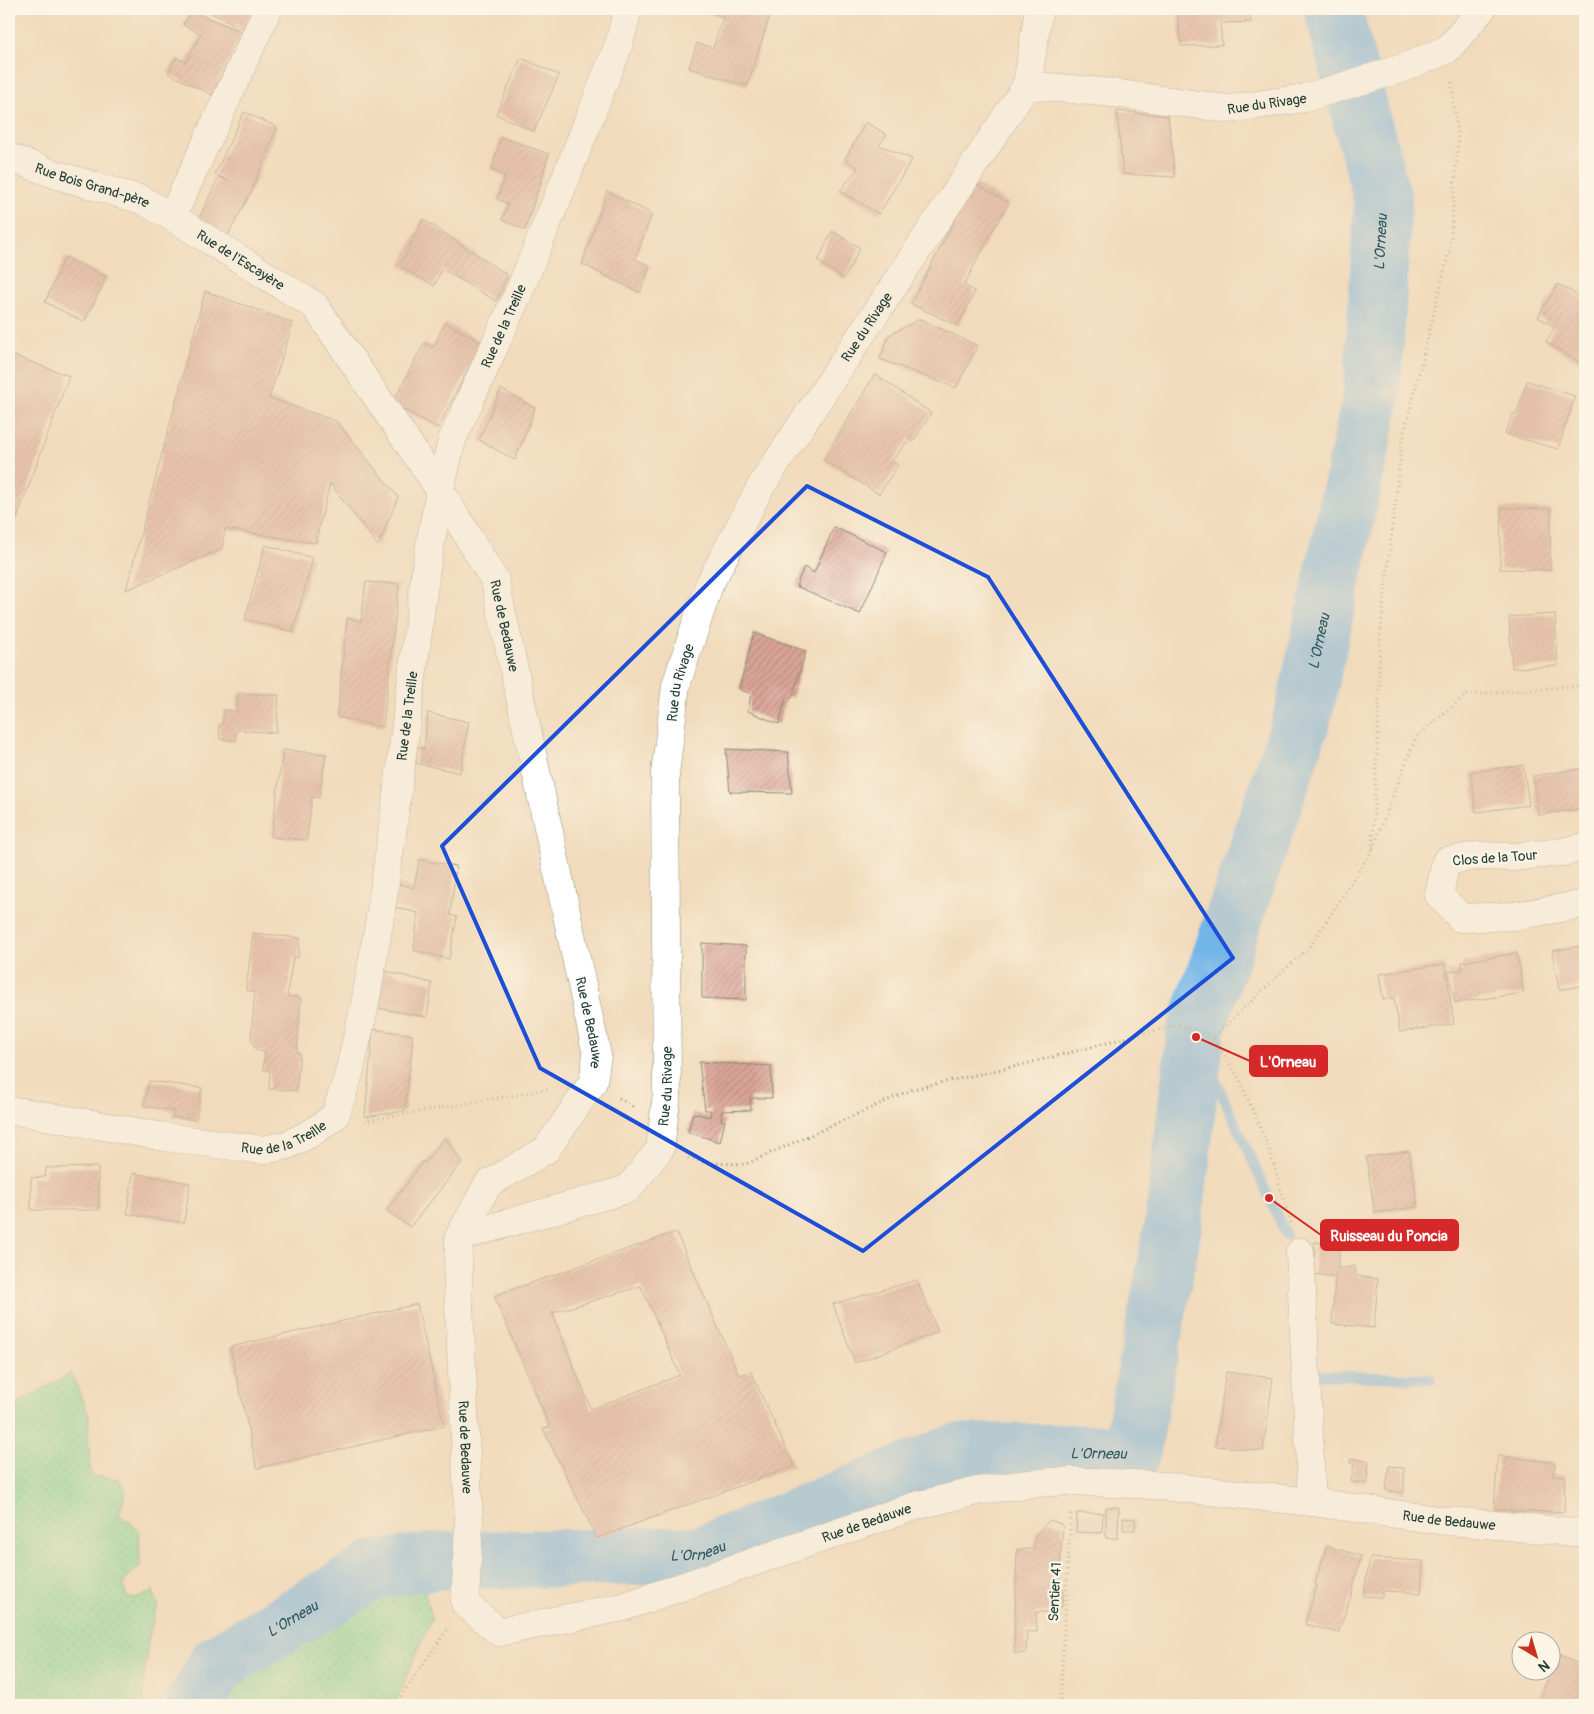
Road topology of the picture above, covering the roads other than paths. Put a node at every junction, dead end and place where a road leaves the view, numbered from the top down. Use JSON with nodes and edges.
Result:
{"nodes":[{"id":1,"x":268,"y":9,"type":"edge"},
{"id":2,"x":628,"y":9,"type":"edge"},
{"id":3,"x":1038,"y":9,"type":"edge"},
{"id":4,"x":1482,"y":9,"type":"edge"},
{"id":5,"x":1028,"y":85,"type":"junction"},
{"id":6,"x":9,"y":157,"type":"edge"},
{"id":7,"x":172,"y":217,"type":"junction"},
{"id":8,"x":440,"y":490,"type":"junction"},
{"id":9,"x":1585,"y":847,"type":"edge"},
{"id":10,"x":1585,"y":904,"type":"edge"},
{"id":11,"x":9,"y":1111,"type":"edge"},
{"id":12,"x":459,"y":1237,"type":"junction"},
{"id":13,"x":1300,"y":1252,"type":"road end"},
{"id":14,"x":1312,"y":1502,"type":"junction"},
{"id":15,"x":1585,"y":1533,"type":"edge"}],
"edges":[{"from":1,"to":7,"type":"street"},
{"from":2,"to":8,"type":"street","name":"Rue de la Treille"},
{"from":3,"to":5,"type":"street","name":"Rue du Rivage"},
{"from":4,"to":5,"type":"street","name":"Rue du Rivage"},
{"from":5,"to":12,"type":"street","name":"Rue du Rivage"},
{"from":6,"to":7,"type":"street","name":"Rue Bois Grand-père"},
{"from":7,"to":8,"type":"street","name":"Rue de l'Escayère"},
{"from":8,"to":11,"type":"street","name":"Rue de la Treille"},
{"from":8,"to":12,"type":"street","name":"Rue de Bedauwe"},
{"from":9,"to":10,"type":"street","name":"Clos de la Tour"},
{"from":12,"to":14,"type":"street","name":"Rue de Bedauwe"},
{"from":13,"to":14,"type":"street"},
{"from":14,"to":15,"type":"street","name":"Rue de Bedauwe"}]}
